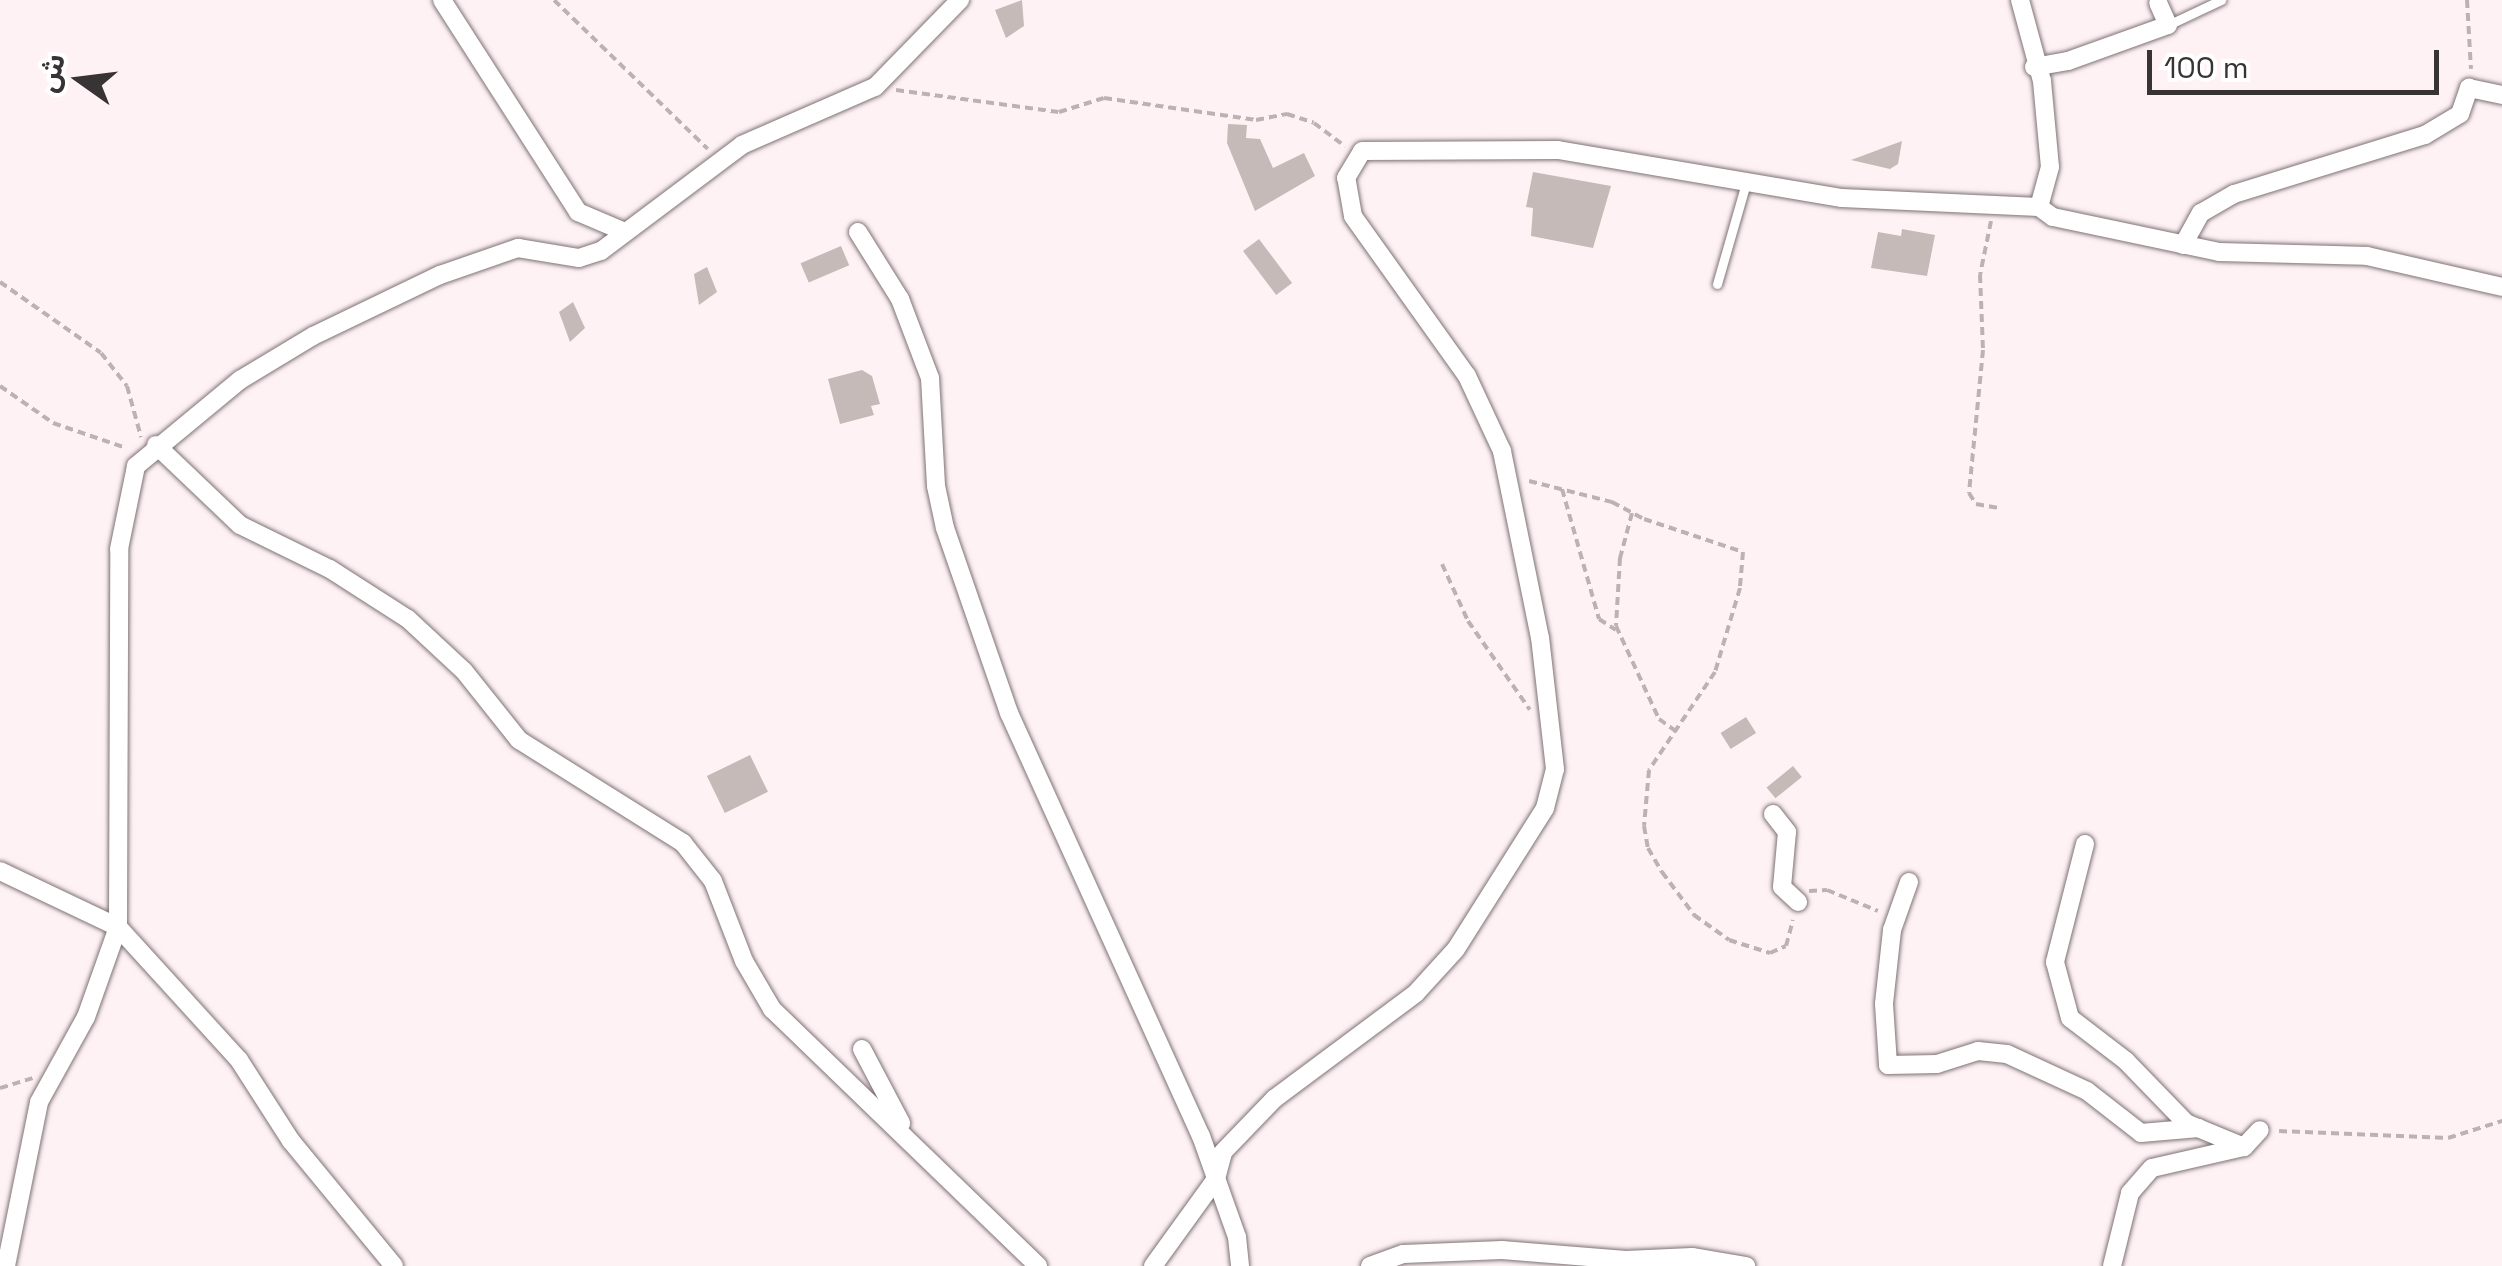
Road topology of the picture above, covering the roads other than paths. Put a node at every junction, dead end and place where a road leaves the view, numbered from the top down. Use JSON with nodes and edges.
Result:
{"nodes":[{"id":1,"x":442,"y":0,"type":"edge"},
{"id":2,"x":960,"y":0,"type":"edge"},
{"id":3,"x":2020,"y":0,"type":"edge"},
{"id":4,"x":2221,"y":0,"type":"edge"},
{"id":5,"x":2158,"y":3,"type":"dead end"},
{"id":6,"x":2168,"y":26,"type":"junction"},
{"id":7,"x":2034,"y":67,"type":"junction"},
{"id":8,"x":2502,"y":95,"type":"edge"},
{"id":9,"x":1746,"y":183,"type":"junction"},
{"id":10,"x":2039,"y":207,"type":"junction"},
{"id":11,"x":626,"y":232,"type":"junction"},
{"id":12,"x":858,"y":232,"type":"dead end"},
{"id":13,"x":2183,"y":244,"type":"junction"},
{"id":14,"x":1717,"y":284,"type":"dead end"},
{"id":15,"x":2502,"y":287,"type":"edge"},
{"id":16,"x":150,"y":451,"type":"junction"},
{"id":17,"x":1774,"y":814,"type":"dead end"},
{"id":18,"x":2085,"y":844,"type":"dead end"},
{"id":19,"x":0,"y":871,"type":"edge"},
{"id":20,"x":1909,"y":882,"type":"dead end"},
{"id":21,"x":1798,"y":902,"type":"road end"},
{"id":22,"x":118,"y":928,"type":"junction"},
{"id":23,"x":862,"y":1049,"type":"dead end"},
{"id":24,"x":2200,"y":1128,"type":"junction"},
{"id":25,"x":2260,"y":1130,"type":"road end"},
{"id":26,"x":916,"y":1144,"type":"junction"},
{"id":27,"x":2244,"y":1147,"type":"junction"},
{"id":28,"x":1216,"y":1179,"type":"junction"},
{"id":29,"x":1003,"y":1236,"type":"junction"},
{"id":30,"x":1431,"y":1260,"type":"edge"},
{"id":31,"x":6,"y":1266,"type":"edge"},
{"id":32,"x":394,"y":1266,"type":"edge"},
{"id":33,"x":1015,"y":1266,"type":"edge"},
{"id":34,"x":1038,"y":1266,"type":"edge"},
{"id":35,"x":1152,"y":1266,"type":"edge"},
{"id":36,"x":1240,"y":1266,"type":"edge"},
{"id":37,"x":1370,"y":1266,"type":"edge"},
{"id":38,"x":1746,"y":1266,"type":"edge"},
{"id":39,"x":2112,"y":1266,"type":"edge"}],
"edges":[{"from":1,"to":11,"type":"street"},
{"from":2,"to":11,"type":"street"},
{"from":3,"to":7,"type":"street"},
{"from":4,"to":6,"type":"lane"},
{"from":5,"to":6,"type":"street"},
{"from":6,"to":7,"type":"street"},
{"from":7,"to":10,"type":"street"},
{"from":8,"to":13,"type":"street"},
{"from":9,"to":10,"type":"street"},
{"from":9,"to":14,"type":"lane"},
{"from":9,"to":28,"type":"street"},
{"from":10,"to":13,"type":"street"},
{"from":11,"to":16,"type":"street"},
{"from":12,"to":28,"type":"street"},
{"from":13,"to":15,"type":"street"},
{"from":16,"to":22,"type":"street"},
{"from":16,"to":26,"type":"street"},
{"from":17,"to":21,"type":"street"},
{"from":18,"to":24,"type":"street"},
{"from":19,"to":22,"type":"street"},
{"from":20,"to":24,"type":"street"},
{"from":22,"to":31,"type":"street"},
{"from":22,"to":32,"type":"street"},
{"from":23,"to":26,"type":"street"},
{"from":24,"to":27,"type":"street"},
{"from":25,"to":27,"type":"street"},
{"from":26,"to":29,"type":"street"},
{"from":27,"to":39,"type":"street"},
{"from":28,"to":35,"type":"street"},
{"from":28,"to":36,"type":"street"},
{"from":29,"to":33,"type":"street"},
{"from":29,"to":34,"type":"street"},
{"from":30,"to":37,"type":"street"},
{"from":30,"to":38,"type":"street"}]}
